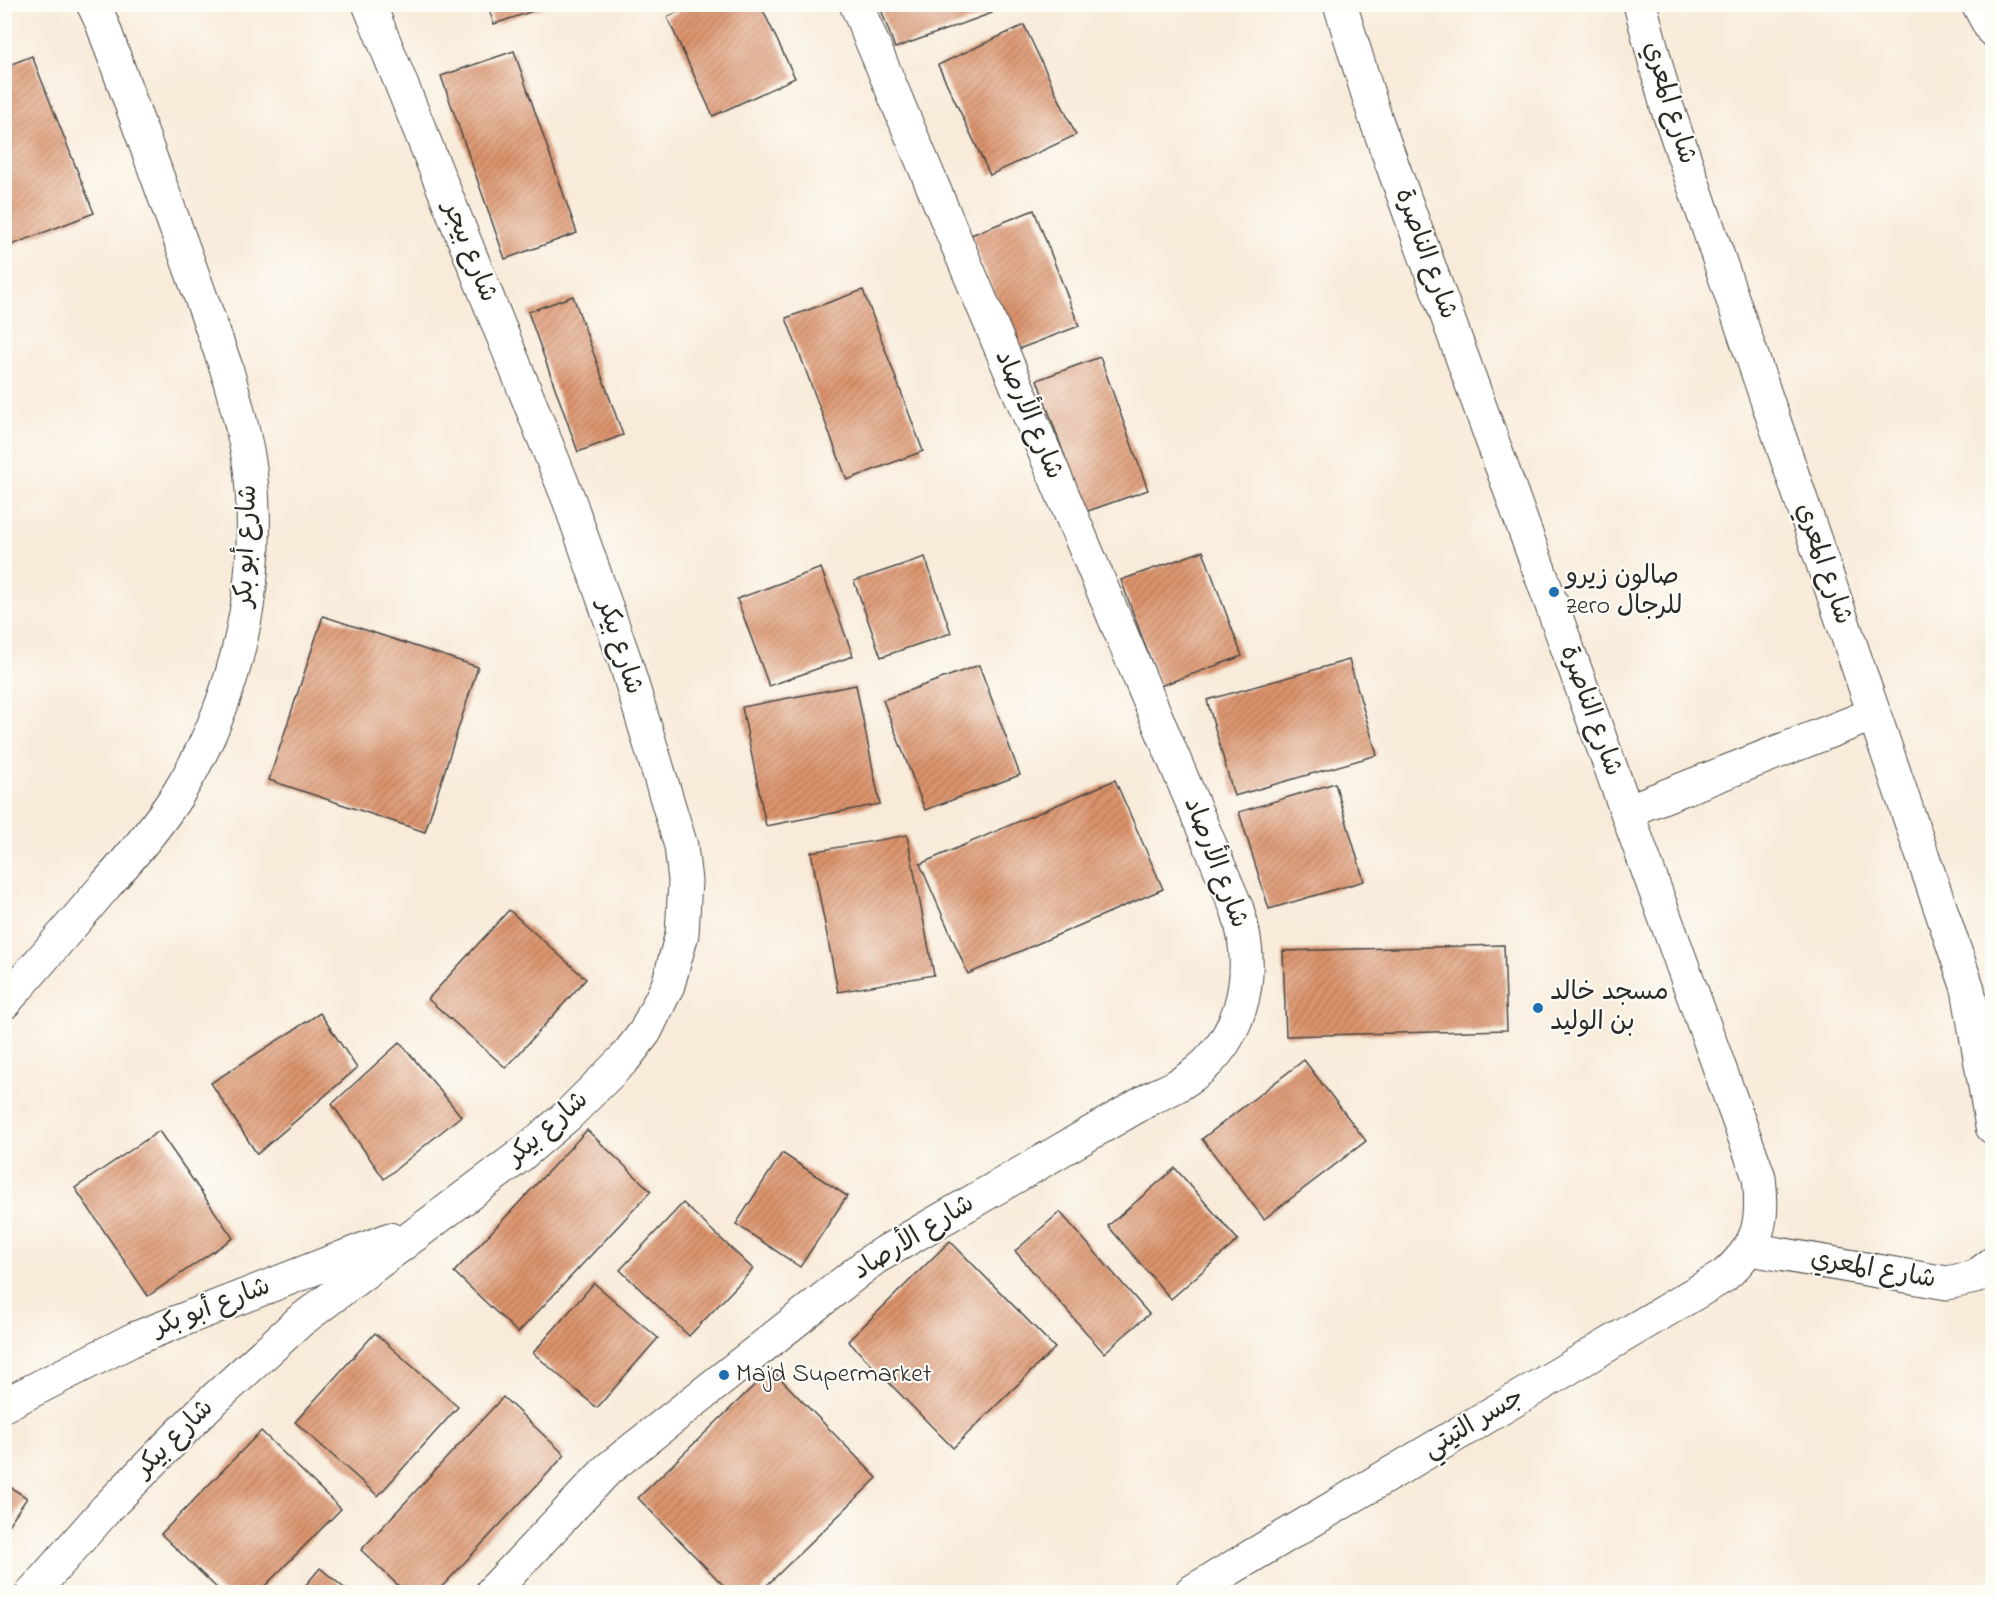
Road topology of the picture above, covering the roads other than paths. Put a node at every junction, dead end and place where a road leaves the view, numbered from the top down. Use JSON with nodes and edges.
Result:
{"nodes":[{"id":1,"x":93,"y":4,"type":"edge"},
{"id":2,"x":369,"y":4,"type":"edge"},
{"id":3,"x":856,"y":4,"type":"edge"},
{"id":4,"x":1341,"y":4,"type":"edge"},
{"id":5,"x":1640,"y":4,"type":"edge"},
{"id":6,"x":1978,"y":4,"type":"edge"},
{"id":7,"x":1992,"y":30,"type":"edge"},
{"id":8,"x":569,"y":500,"type":"joint"},
{"id":9,"x":1874,"y":714,"type":"junction"},
{"id":10,"x":1627,"y":811,"type":"junction"},
{"id":11,"x":4,"y":1003,"type":"edge"},
{"id":12,"x":1992,"y":1127,"type":"edge"},
{"id":13,"x":426,"y":1225,"type":"junction"},
{"id":14,"x":1750,"y":1249,"type":"junction"},
{"id":15,"x":1992,"y":1264,"type":"edge"},
{"id":16,"x":4,"y":1405,"type":"edge"},
{"id":17,"x":33,"y":1593,"type":"edge"},
{"id":18,"x":492,"y":1593,"type":"edge"},
{"id":19,"x":1191,"y":1593,"type":"edge"}],
"edges":[{"from":1,"to":11,"type":"street","name":"شارع أبو بكر"},
{"from":2,"to":8,"type":"street","name":"شارع بيجر"},
{"from":3,"to":18,"type":"street","name":"شارع الأرصاد"},
{"from":4,"to":10,"type":"street","name":"شارع الناصرة"},
{"from":5,"to":9,"type":"street","name":"شارع المعري"},
{"from":6,"to":7,"type":"street"},
{"from":8,"to":13,"type":"street","name":"شارع بيكر"},
{"from":9,"to":10,"type":"street"},
{"from":9,"to":12,"type":"street","name":"شارع المعري"},
{"from":10,"to":14,"type":"street","name":"شارع الناصرة"},
{"from":13,"to":16,"type":"street","name":"شارع أبو بكر"},
{"from":13,"to":17,"type":"street","name":"شارع بيكر"},
{"from":14,"to":15,"type":"street","name":"شارع المعري"},
{"from":14,"to":19,"type":"street","name":"جسر التيتي"}]}
